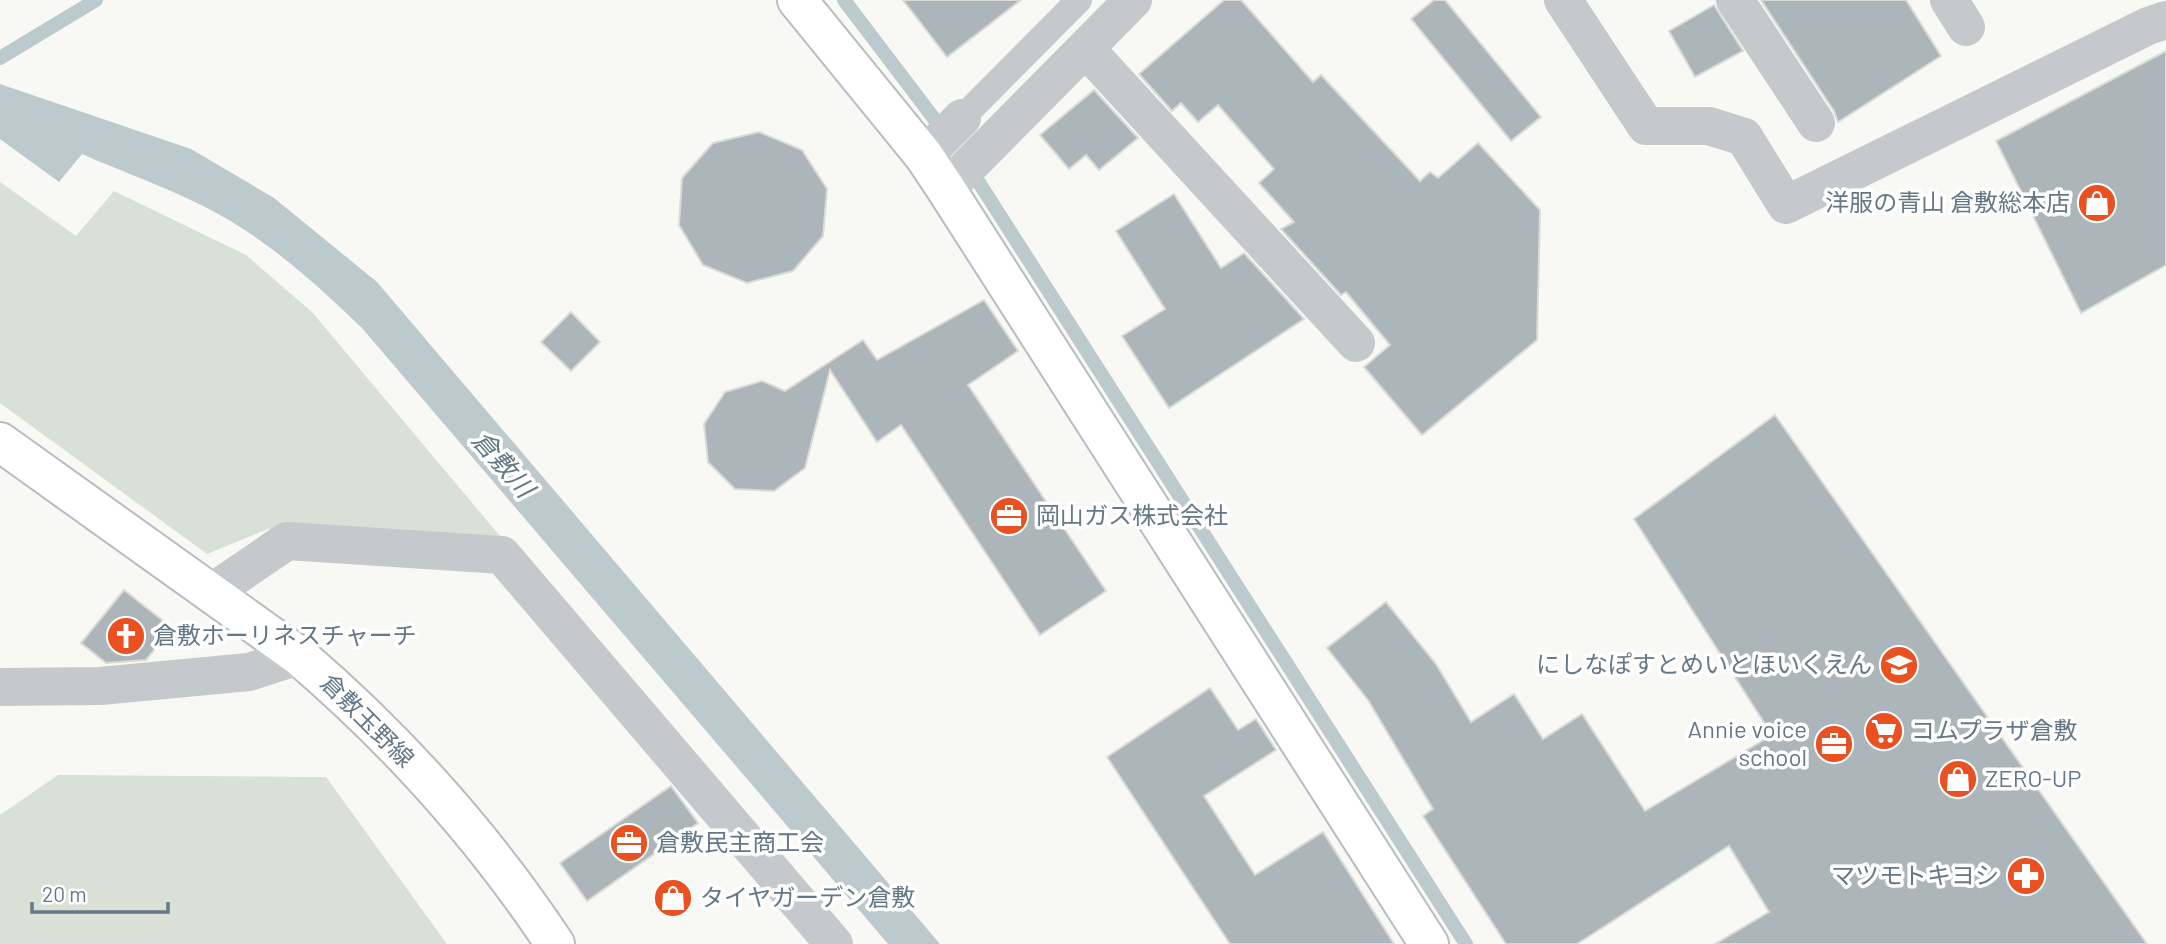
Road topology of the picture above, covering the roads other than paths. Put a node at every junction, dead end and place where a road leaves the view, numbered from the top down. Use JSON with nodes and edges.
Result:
{"nodes":[{"id":1,"x":797,"y":0,"type":"edge"},
{"id":2,"x":1079,"y":0,"type":"edge"},
{"id":3,"x":1133,"y":0,"type":"edge"},
{"id":4,"x":1563,"y":0,"type":"edge"},
{"id":5,"x":1735,"y":0,"type":"edge"},
{"id":6,"x":2166,"y":20,"type":"edge"},
{"id":7,"x":1086,"y":49,"type":"junction"},
{"id":8,"x":1816,"y":122,"type":"dead end"},
{"id":9,"x":945,"y":135,"type":"junction"},
{"id":10,"x":961,"y":175,"type":"junction"},
{"id":11,"x":1356,"y":343,"type":"dead end"},
{"id":12,"x":0,"y":442,"type":"edge"},
{"id":13,"x":211,"y":593,"type":"junction"},
{"id":14,"x":299,"y":656,"type":"junction"},
{"id":15,"x":0,"y":687,"type":"edge"},
{"id":16,"x":555,"y":944,"type":"edge"},
{"id":17,"x":834,"y":944,"type":"edge"},
{"id":18,"x":1429,"y":944,"type":"edge"}],
"edges":[{"from":1,"to":9,"type":"street"},
{"from":2,"to":9,"type":"lane"},
{"from":3,"to":7,"type":"street"},
{"from":4,"to":6,"type":"street"},
{"from":5,"to":8,"type":"street"},
{"from":7,"to":10,"type":"street"},
{"from":7,"to":11,"type":"street"},
{"from":9,"to":10,"type":"street"},
{"from":10,"to":18,"type":"street"},
{"from":12,"to":13,"type":"street","name":"倉敷玉野線"},
{"from":13,"to":14,"type":"street","name":"倉敷玉野線"},
{"from":13,"to":17,"type":"street"},
{"from":14,"to":15,"type":"street"},
{"from":14,"to":16,"type":"street","name":"倉敷玉野線"}]}
